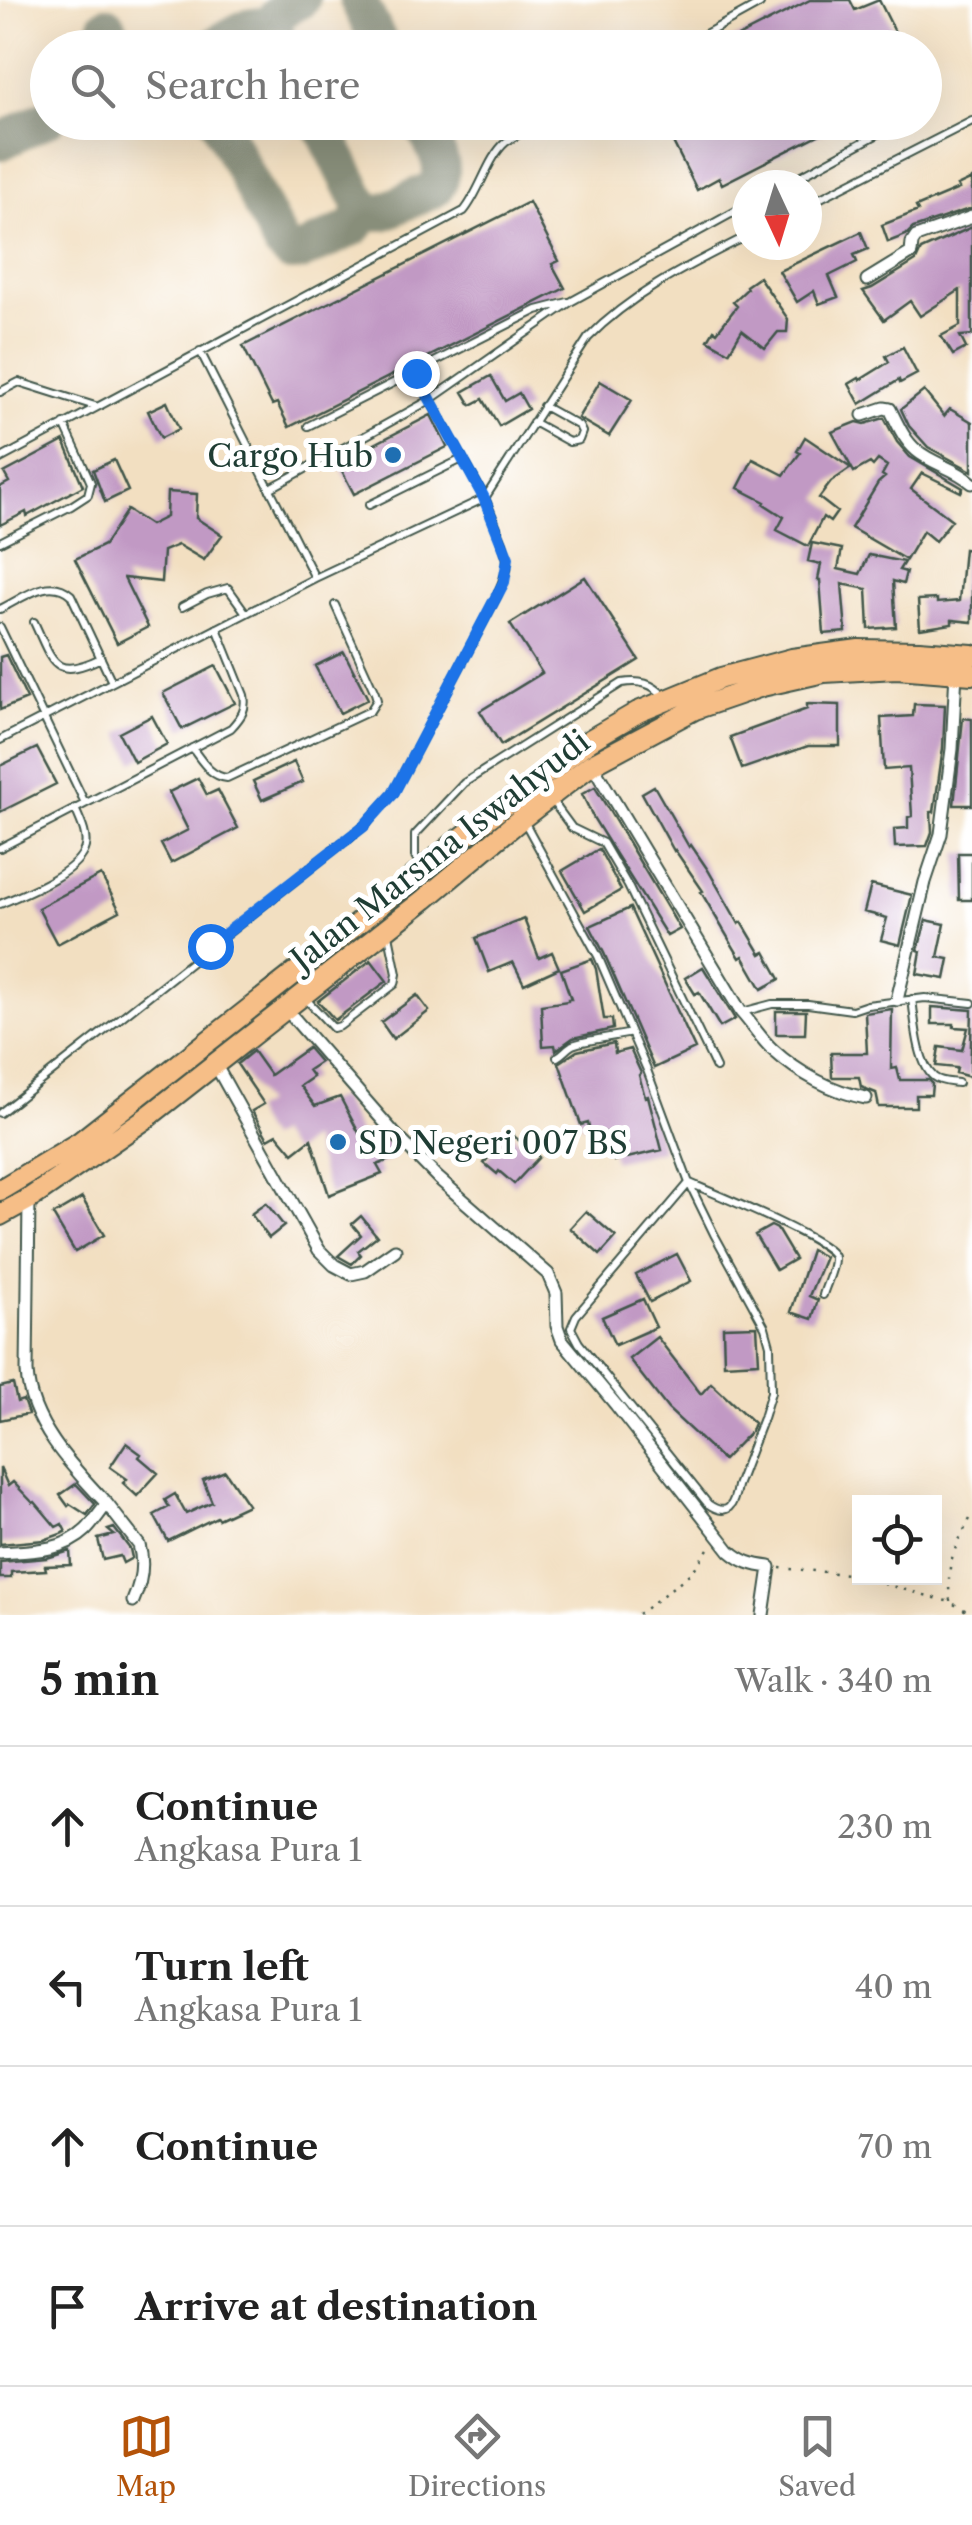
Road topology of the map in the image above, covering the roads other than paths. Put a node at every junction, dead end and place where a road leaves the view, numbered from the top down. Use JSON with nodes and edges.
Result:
{"nodes":[{"id":1,"x":760,"y":4,"type":"dead end"},
{"id":2,"x":713,"y":30,"type":"edge"},
{"id":3,"x":972,"y":122,"type":"edge"},
{"id":4,"x":942,"y":137,"type":"edge"},
{"id":5,"x":510,"y":140,"type":"edge"},
{"id":6,"x":867,"y":140,"type":"edge"},
{"id":7,"x":936,"y":140,"type":"edge"},
{"id":8,"x":812,"y":170,"type":"edge"},
{"id":9,"x":822,"y":197,"type":"edge"},
{"id":10,"x":732,"y":213,"type":"edge"},
{"id":11,"x":972,"y":217,"type":"edge"},
{"id":12,"x":732,"y":244,"type":"edge"},
{"id":13,"x":867,"y":280,"type":"dead end"},
{"id":14,"x":572,"y":301,"type":"junction"},
{"id":15,"x":200,"y":351,"type":"junction"},
{"id":16,"x":416,"y":373,"type":"junction"},
{"id":17,"x":0,"y":392,"type":"edge"},
{"id":18,"x":430,"y":400,"type":"junction"},
{"id":19,"x":96,"y":406,"type":"junction"},
{"id":20,"x":543,"y":406,"type":"junction"},
{"id":21,"x":864,"y":415,"type":"dead end"},
{"id":22,"x":533,"y":422,"type":"junction"},
{"id":23,"x":64,"y":424,"type":"junction"},
{"id":24,"x":308,"y":426,"type":"dead end"},
{"id":25,"x":0,"y":459,"type":"edge"},
{"id":26,"x":462,"y":459,"type":"junction"},
{"id":27,"x":972,"y":483,"type":"edge"},
{"id":28,"x":269,"y":489,"type":"junction"},
{"id":29,"x":484,"y":498,"type":"junction"},
{"id":30,"x":369,"y":505,"type":"dead end"},
{"id":31,"x":0,"y":542,"type":"edge"},
{"id":32,"x":316,"y":578,"type":"junction"},
{"id":33,"x":335,"y":605,"type":"dead end"},
{"id":34,"x":182,"y":606,"type":"dead end"},
{"id":35,"x":0,"y":610,"type":"edge"},
{"id":36,"x":246,"y":614,"type":"junction"},
{"id":37,"x":34,"y":622,"type":"dead end"},
{"id":38,"x":0,"y":627,"type":"edge"},
{"id":39,"x":217,"y":628,"type":"junction"},
{"id":40,"x":972,"y":655,"type":"edge"},
{"id":41,"x":100,"y":658,"type":"junction"},
{"id":42,"x":964,"y":673,"type":"edge"},
{"id":43,"x":112,"y":682,"type":"junction"},
{"id":44,"x":668,"y":700,"type":"junction"},
{"id":45,"x":43,"y":718,"type":"junction"},
{"id":46,"x":0,"y":740,"type":"edge"},
{"id":47,"x":192,"y":748,"type":"junction"},
{"id":48,"x":592,"y":764,"type":"junction"},
{"id":49,"x":550,"y":798,"type":"junction"},
{"id":50,"x":84,"y":803,"type":"junction"},
{"id":51,"x":75,"y":808,"type":"junction"},
{"id":52,"x":522,"y":818,"type":"junction"},
{"id":53,"x":0,"y":848,"type":"edge"},
{"id":54,"x":422,"y":870,"type":"junction"},
{"id":55,"x":0,"y":904,"type":"edge"},
{"id":56,"x":388,"y":928,"type":"junction"},
{"id":57,"x":302,"y":994,"type":"junction"},
{"id":58,"x":912,"y":998,"type":"junction"},
{"id":59,"x":896,"y":1000,"type":"junction"},
{"id":60,"x":972,"y":1003,"type":"edge"},
{"id":61,"x":285,"y":1008,"type":"junction"},
{"id":62,"x":742,"y":1012,"type":"junction"},
{"id":63,"x":631,"y":1033,"type":"junction"},
{"id":64,"x":558,"y":1057,"type":"dead end"},
{"id":65,"x":215,"y":1064,"type":"junction"},
{"id":66,"x":716,"y":1068,"type":"dead end"},
{"id":67,"x":958,"y":1084,"type":"dead end"},
{"id":68,"x":866,"y":1098,"type":"dead end"},
{"id":69,"x":0,"y":1113,"type":"edge"},
{"id":70,"x":689,"y":1183,"type":"junction"},
{"id":71,"x":0,"y":1190,"type":"edge"},
{"id":72,"x":29,"y":1198,"type":"junction"},
{"id":73,"x":0,"y":1214,"type":"edge"},
{"id":74,"x":395,"y":1250,"type":"dead end"},
{"id":75,"x":823,"y":1294,"type":"dead end"},
{"id":76,"x":107,"y":1504,"type":"junction"},
{"id":77,"x":0,"y":1553,"type":"edge"},
{"id":78,"x":133,"y":1602,"type":"dead end"},
{"id":79,"x":763,"y":1615,"type":"edge"}],
"edges":[{"from":1,"to":2,"type":"lane"},
{"from":3,"to":4,"type":"lane"},
{"from":5,"to":15,"type":"lane"},
{"from":6,"to":8,"type":"lane"},
{"from":7,"to":9,"type":"lane"},
{"from":10,"to":14,"type":"lane"},
{"from":11,"to":13,"type":"street"},
{"from":12,"to":20,"type":"lane"},
{"from":14,"to":16,"type":"lane"},
{"from":14,"to":18,"type":"lane"},
{"from":15,"to":19,"type":"lane"},
{"from":15,"to":28,"type":"lane"},
{"from":16,"to":18,"type":"lane"},
{"from":16,"to":24,"type":"lane"},
{"from":17,"to":19,"type":"lane"},
{"from":18,"to":26,"type":"lane"},
{"from":18,"to":28,"type":"lane"},
{"from":19,"to":23,"type":"lane"},
{"from":20,"to":22,"type":"lane"},
{"from":20,"to":22,"type":"lane"},
{"from":21,"to":27,"type":"street"},
{"from":22,"to":29,"type":"lane"},
{"from":23,"to":25,"type":"lane"},
{"from":23,"to":31,"type":"lane"},
{"from":26,"to":29,"type":"lane"},
{"from":26,"to":30,"type":"lane"},
{"from":28,"to":32,"type":"lane"},
{"from":29,"to":32,"type":"lane"},
{"from":29,"to":69,"type":"lane"},
{"from":32,"to":36,"type":"lane"},
{"from":33,"to":47,"type":"lane"},
{"from":34,"to":36,"type":"lane"},
{"from":35,"to":41,"type":"lane"},
{"from":36,"to":39,"type":"lane"},
{"from":37,"to":41,"type":"lane"},
{"from":38,"to":45,"type":"lane"},
{"from":39,"to":43,"type":"lane"},
{"from":39,"to":47,"type":"lane"},
{"from":40,"to":44,"type":"highway","name":"Jalan Marsma Iswahyudi"},
{"from":41,"to":43,"type":"lane"},
{"from":42,"to":48,"type":"highway","name":"Jalan Marsma Iswahyudi"},
{"from":42,"to":59,"type":"street"},
{"from":43,"to":45,"type":"lane"},
{"from":44,"to":54,"type":"highway","name":"Jalan Marsma Iswahyudi"},
{"from":44,"to":54,"type":"lane"},
{"from":45,"to":46,"type":"lane"},
{"from":45,"to":50,"type":"lane"},
{"from":47,"to":50,"type":"lane"},
{"from":48,"to":49,"type":"highway","name":"Jalan Marsma Iswahyudi"},
{"from":48,"to":62,"type":"street"},
{"from":49,"to":52,"type":"highway","name":"Jalan Marsma Iswahyudi"},
{"from":49,"to":66,"type":"lane"},
{"from":50,"to":51,"type":"lane"},
{"from":51,"to":53,"type":"lane"},
{"from":51,"to":55,"type":"lane"},
{"from":52,"to":56,"type":"highway","name":"Jalan Marsma Iswahyudi"},
{"from":52,"to":63,"type":"lane"},
{"from":54,"to":71,"type":"highway","name":"Jalan Marsma Iswahyudi"},
{"from":56,"to":57,"type":"highway","name":"Jalan Marsma Iswahyudi"},
{"from":56,"to":57,"type":"lane"},
{"from":57,"to":61,"type":"highway","name":"Jalan Marsma Iswahyudi"},
{"from":58,"to":59,"type":"lane"},
{"from":58,"to":60,"type":"lane"},
{"from":58,"to":67,"type":"lane"},
{"from":59,"to":62,"type":"lane"},
{"from":61,"to":65,"type":"highway","name":"Jalan Marsma Iswahyudi"},
{"from":61,"to":79,"type":"street"},
{"from":62,"to":68,"type":"street"},
{"from":63,"to":64,"type":"lane"},
{"from":63,"to":70,"type":"lane"},
{"from":65,"to":72,"type":"highway","name":"Jalan Marsma Iswahyudi"},
{"from":65,"to":74,"type":"street"},
{"from":70,"to":70,"type":"lane"},
{"from":70,"to":75,"type":"lane"},
{"from":72,"to":73,"type":"highway","name":"Jalan Marsma Iswahyudi"},
{"from":72,"to":76,"type":"street"},
{"from":76,"to":77,"type":"street"},
{"from":76,"to":78,"type":"street"}]}
